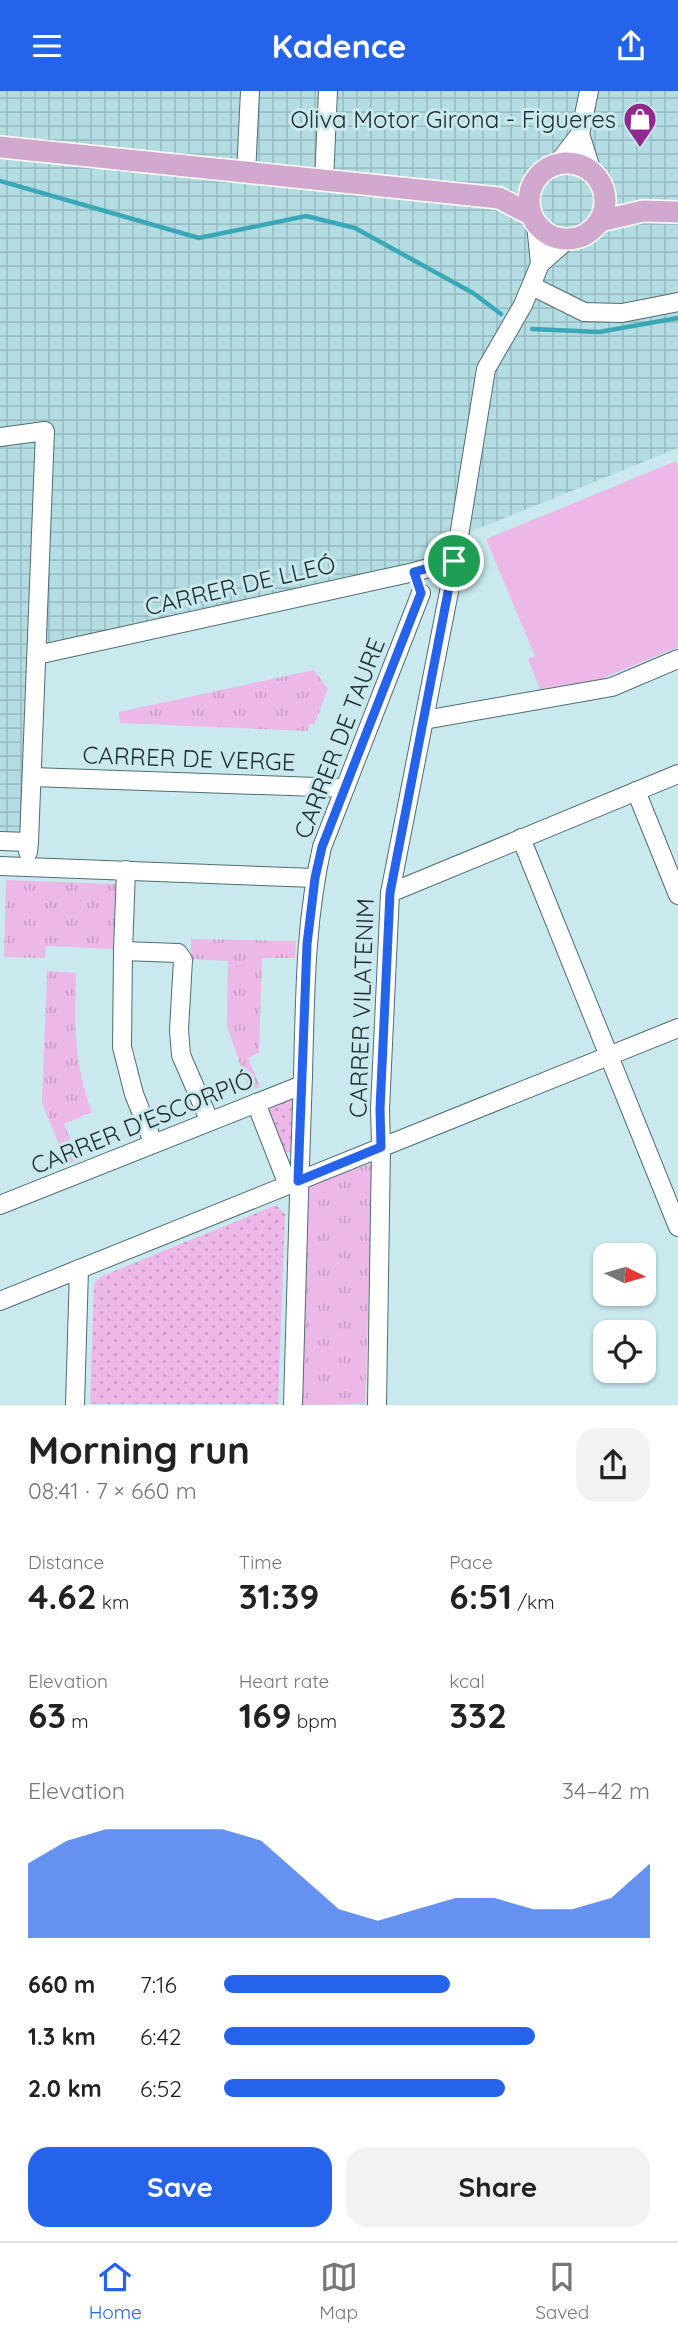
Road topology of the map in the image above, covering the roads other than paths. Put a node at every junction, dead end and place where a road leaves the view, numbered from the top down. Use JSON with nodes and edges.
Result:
{"nodes":[{"id":1,"x":250,"y":91,"type":"edge"},
{"id":2,"x":328,"y":91,"type":"edge"},
{"id":3,"x":589,"y":91,"type":"edge"},
{"id":4,"x":580,"y":134,"type":"junction"},
{"id":5,"x":0,"y":147,"type":"edge"},
{"id":6,"x":557,"y":164,"type":"junction"},
{"id":7,"x":592,"y":172,"type":"junction"},
{"id":8,"x":246,"y":174,"type":"junction"},
{"id":9,"x":324,"y":181,"type":"junction"},
{"id":10,"x":533,"y":183,"type":"junction"},
{"id":11,"x":603,"y":191,"type":"junction"},
{"id":12,"x":499,"y":198,"type":"junction"},
{"id":13,"x":643,"y":211,"type":"junction"},
{"id":14,"x":678,"y":212,"type":"edge"},
{"id":15,"x":533,"y":219,"type":"junction"},
{"id":16,"x":600,"y":221,"type":"junction"},
{"id":17,"x":567,"y":240,"type":"junction"},
{"id":18,"x":540,"y":264,"type":"junction"},
{"id":19,"x":532,"y":286,"type":"junction"},
{"id":20,"x":678,"y":302,"type":"edge"},
{"id":21,"x":0,"y":436,"type":"edge"},
{"id":22,"x":454,"y":561,"type":"junction"},
{"id":23,"x":414,"y":572,"type":"junction"},
{"id":24,"x":421,"y":593,"type":"junction"},
{"id":25,"x":448,"y":596,"type":"junction"},
{"id":26,"x":37,"y":655,"type":"junction"},
{"id":27,"x":678,"y":659,"type":"edge"},
{"id":28,"x":424,"y":720,"type":"junction"},
{"id":29,"x":678,"y":774,"type":"edge"},
{"id":30,"x":32,"y":777,"type":"junction"},
{"id":31,"x":345,"y":788,"type":"junction"},
{"id":32,"x":636,"y":791,"type":"junction"},
{"id":33,"x":521,"y":838,"type":"junction"},
{"id":34,"x":0,"y":841,"type":"edge"},
{"id":35,"x":29,"y":842,"type":"junction"},
{"id":36,"x":0,"y":866,"type":"edge"},
{"id":37,"x":27,"y":866,"type":"junction"},
{"id":38,"x":127,"y":870,"type":"junction"},
{"id":39,"x":315,"y":878,"type":"junction"},
{"id":40,"x":390,"y":893,"type":"junction"},
{"id":41,"x":678,"y":895,"type":"edge"},
{"id":42,"x":123,"y":951,"type":"junction"},
{"id":43,"x":678,"y":1028,"type":"edge"},
{"id":44,"x":609,"y":1056,"type":"junction"},
{"id":45,"x":302,"y":1084,"type":"junction"},
{"id":46,"x":256,"y":1103,"type":"junction"},
{"id":47,"x":209,"y":1120,"type":"junction"},
{"id":48,"x":153,"y":1142,"type":"junction"},
{"id":49,"x":381,"y":1147,"type":"junction"},
{"id":50,"x":293,"y":1183,"type":"junction"},
{"id":51,"x":0,"y":1205,"type":"edge"},
{"id":52,"x":678,"y":1227,"type":"edge"},
{"id":53,"x":79,"y":1269,"type":"junction"},
{"id":54,"x":0,"y":1301,"type":"edge"},
{"id":55,"x":75,"y":1405,"type":"edge"},
{"id":56,"x":293,"y":1405,"type":"edge"},
{"id":57,"x":377,"y":1405,"type":"edge"}],
"edges":[{"from":1,"to":8,"type":"street"},
{"from":2,"to":9,"type":"street"},
{"from":3,"to":4,"type":"street"},
{"from":4,"to":6,"type":"street"},
{"from":4,"to":7,"type":"street"},
{"from":5,"to":8,"type":"main road"},
{"from":6,"to":7,"type":"main road"},
{"from":6,"to":10,"type":"main road"},
{"from":7,"to":11,"type":"main road"},
{"from":8,"to":9,"type":"main road"},
{"from":9,"to":12,"type":"main road"},
{"from":10,"to":12,"type":"main road"},
{"from":10,"to":15,"type":"main road"},
{"from":11,"to":13,"type":"main road"},
{"from":11,"to":16,"type":"main road"},
{"from":12,"to":15,"type":"main road"},
{"from":13,"to":14,"type":"main road"},
{"from":13,"to":16,"type":"main road"},
{"from":15,"to":17,"type":"main road"},
{"from":15,"to":18,"type":"street","name":"CARRER VILATENIM"},
{"from":16,"to":17,"type":"main road"},
{"from":17,"to":18,"type":"street","name":"CARRER VILATENIM"},
{"from":18,"to":19,"type":"street","name":"CARRER VILATENIM"},
{"from":19,"to":20,"type":"street"},
{"from":19,"to":22,"type":"street","name":"CARRER VILATENIM"},
{"from":21,"to":26,"type":"street"},
{"from":22,"to":23,"type":"street","name":"CARRER DE LLEÓ"},
{"from":22,"to":25,"type":"street","name":"CARRER VILATENIM"},
{"from":23,"to":24,"type":"street"},
{"from":23,"to":26,"type":"street","name":"CARRER DE LLEÓ"},
{"from":24,"to":25,"type":"street"},
{"from":24,"to":31,"type":"street","name":"CARRER DE TAURE"},
{"from":25,"to":28,"type":"street","name":"CARRER VILATENIM"},
{"from":26,"to":30,"type":"street"},
{"from":27,"to":28,"type":"street"},
{"from":28,"to":40,"type":"street","name":"CARRER VILATENIM"},
{"from":29,"to":32,"type":"street"},
{"from":30,"to":31,"type":"street","name":"CARRER DE VERGE"},
{"from":30,"to":35,"type":"street"},
{"from":31,"to":39,"type":"street","name":"CARRER DE TAURE"},
{"from":32,"to":33,"type":"street"},
{"from":32,"to":41,"type":"street"},
{"from":33,"to":40,"type":"street"},
{"from":33,"to":44,"type":"street"},
{"from":34,"to":35,"type":"street"},
{"from":35,"to":37,"type":"street"},
{"from":36,"to":37,"type":"street"},
{"from":37,"to":38,"type":"street"},
{"from":38,"to":39,"type":"street"},
{"from":38,"to":42,"type":"street"},
{"from":39,"to":45,"type":"street","name":"CARRER DE TAURE"},
{"from":40,"to":49,"type":"street","name":"CARRER VILATENIM"},
{"from":42,"to":47,"type":"street"},
{"from":42,"to":48,"type":"street"},
{"from":43,"to":44,"type":"street"},
{"from":44,"to":49,"type":"street"},
{"from":44,"to":52,"type":"street"},
{"from":45,"to":46,"type":"street","name":"CARRER D'ESCORPIÓ"},
{"from":45,"to":50,"type":"street","name":"CARRER DE TAURE"},
{"from":46,"to":47,"type":"street","name":"CARRER D'ESCORPIÓ"},
{"from":46,"to":50,"type":"street"},
{"from":47,"to":48,"type":"street","name":"CARRER D'ESCORPIÓ"},
{"from":48,"to":51,"type":"street","name":"CARRER D'ESCORPIÓ"},
{"from":49,"to":50,"type":"street"},
{"from":49,"to":57,"type":"street","name":"CARRER VILATENIM"},
{"from":50,"to":53,"type":"street"},
{"from":50,"to":56,"type":"street","name":"CARRER DE TAURE"},
{"from":53,"to":54,"type":"street"},
{"from":53,"to":55,"type":"street"}]}
